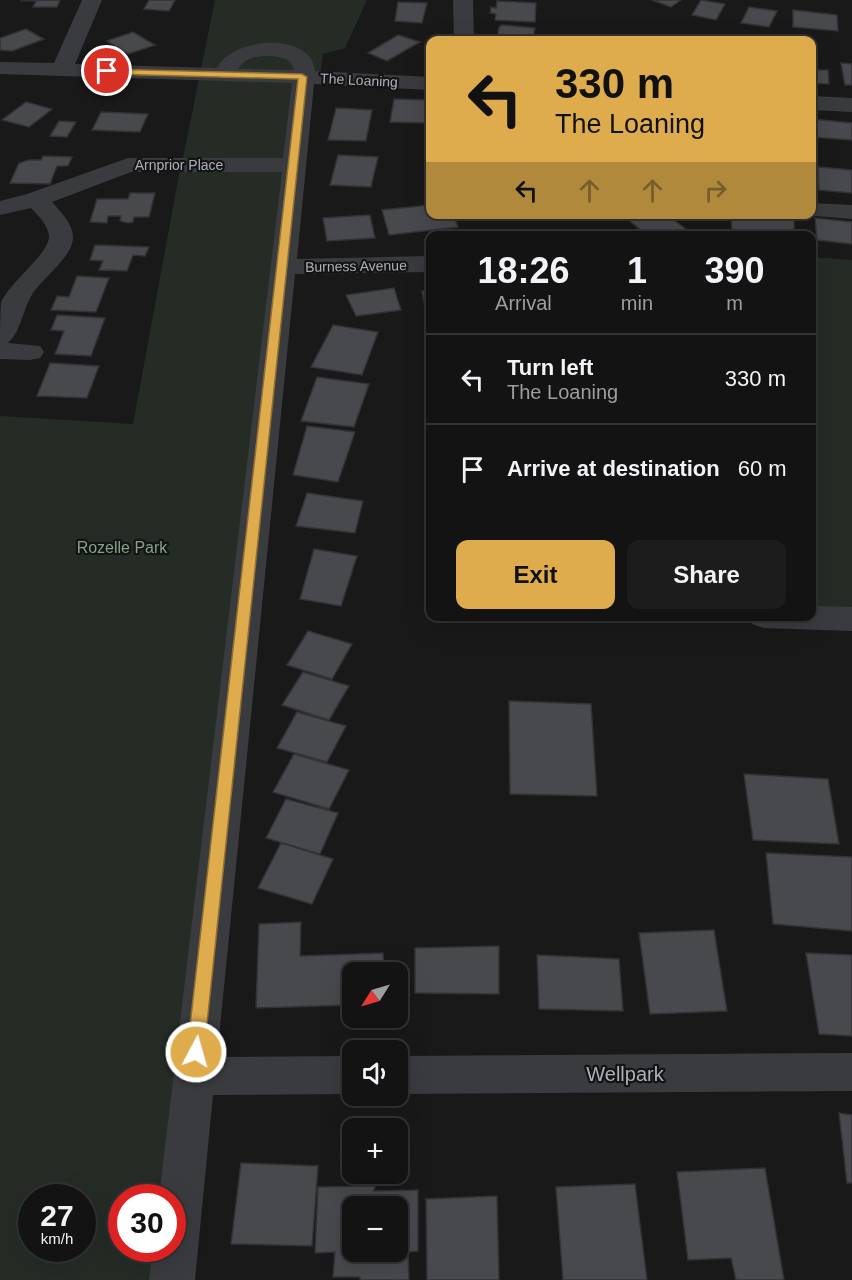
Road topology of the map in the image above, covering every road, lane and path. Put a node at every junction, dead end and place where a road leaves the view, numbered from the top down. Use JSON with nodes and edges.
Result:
{"nodes":[{"id":1,"x":92,"y":0,"type":"edge"},
{"id":2,"x":463,"y":0,"type":"edge"},
{"id":3,"x":464,"y":36,"type":"edge"},
{"id":4,"x":0,"y":68,"type":"edge"},
{"id":5,"x":62,"y":70,"type":"junction"},
{"id":6,"x":302,"y":77,"type":"junction"},
{"id":7,"x":426,"y":83,"type":"edge"},
{"id":8,"x":816,"y":103,"type":"edge"},
{"id":9,"x":852,"y":105,"type":"edge"},
{"id":10,"x":293,"y":165,"type":"junction"},
{"id":11,"x":36,"y":199,"type":"junction"},
{"id":12,"x":0,"y":208,"type":"edge"},
{"id":13,"x":816,"y":210,"type":"edge"},
{"id":14,"x":852,"y":212,"type":"edge"},
{"id":15,"x":426,"y":264,"type":"edge"},
{"id":16,"x":282,"y":267,"type":"junction"},
{"id":17,"x":0,"y":337,"type":"edge"},
{"id":18,"x":0,"y":351,"type":"edge"},
{"id":19,"x":30,"y":352,"type":"dead end"},
{"id":20,"x":816,"y":618,"type":"edge"},
{"id":21,"x":852,"y":620,"type":"edge"},
{"id":22,"x":852,"y":1072,"type":"edge"},
{"id":23,"x":342,"y":1075,"type":"edge"},
{"id":24,"x":408,"y":1075,"type":"edge"},
{"id":25,"x":193,"y":1076,"type":"junction"},
{"id":26,"x":172,"y":1280,"type":"edge"}],
"edges":[{"from":1,"to":5,"type":"street"},
{"from":2,"to":3,"type":"street"},
{"from":4,"to":5,"type":"street","name":"The Loaning"},
{"from":5,"to":6,"type":"street","name":"The Loaning"},
{"from":6,"to":7,"type":"street","name":"The Loaning"},
{"from":6,"to":10,"type":"street","name":"Burness Avenue"},
{"from":8,"to":9,"type":"street"},
{"from":10,"to":11,"type":"street","name":"Arnprior Place"},
{"from":10,"to":16,"type":"street","name":"Burness Avenue"},
{"from":11,"to":12,"type":"street","name":"Arnprior Place"},
{"from":11,"to":17,"type":"street"},
{"from":13,"to":14,"type":"street"},
{"from":15,"to":16,"type":"street","name":"Burness Avenue"},
{"from":16,"to":25,"type":"street","name":"Burness Avenue"},
{"from":18,"to":19,"type":"street"},
{"from":20,"to":21,"type":"street"},
{"from":22,"to":24,"type":"street","name":"Wellpark"},
{"from":23,"to":25,"type":"street"},
{"from":25,"to":26,"type":"street","name":"Burness Avenue"}]}
